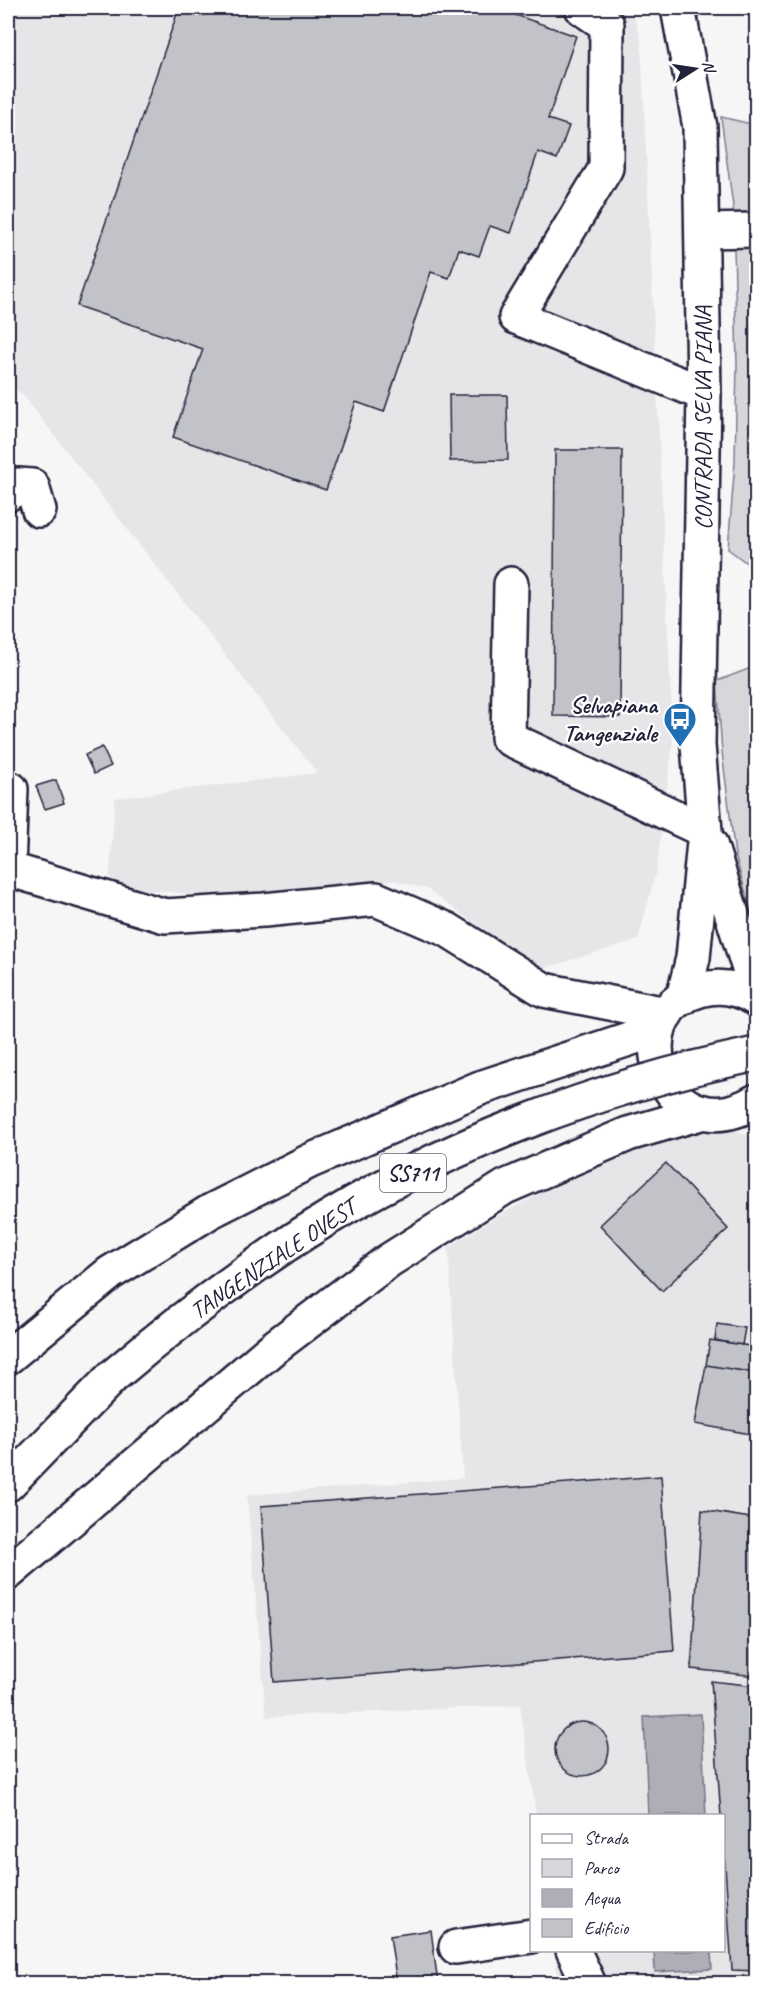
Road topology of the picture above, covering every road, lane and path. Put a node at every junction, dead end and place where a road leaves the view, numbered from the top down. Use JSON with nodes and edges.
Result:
{"nodes":[{"id":1,"x":582,"y":8,"type":"edge"},
{"id":2,"x":678,"y":8,"type":"edge"},
{"id":3,"x":756,"y":230,"type":"edge"},
{"id":4,"x":702,"y":231,"type":"junction"},
{"id":5,"x":704,"y":394,"type":"junction"},
{"id":6,"x":8,"y":494,"type":"edge"},
{"id":7,"x":39,"y":510,"type":"dead end"},
{"id":8,"x":511,"y":584,"type":"dead end"},
{"id":9,"x":11,"y":789,"type":"dead end"},
{"id":10,"x":705,"y":831,"type":"junction"},
{"id":11,"x":8,"y":869,"type":"edge"},
{"id":12,"x":756,"y":991,"type":"edge"},
{"id":13,"x":756,"y":999,"type":"edge"},
{"id":14,"x":669,"y":1014,"type":"junction"},
{"id":15,"x":756,"y":1054,"type":"edge"},
{"id":16,"x":736,"y":1112,"type":"edge"},
{"id":17,"x":8,"y":1357,"type":"edge"},
{"id":18,"x":8,"y":1484,"type":"edge"},
{"id":19,"x":8,"y":1573,"type":"edge"},
{"id":20,"x":530,"y":1935,"type":"edge"},
{"id":21,"x":456,"y":1947,"type":"dead end"},
{"id":22,"x":574,"y":1952,"type":"edge"},
{"id":23,"x":589,"y":1983,"type":"edge"}],
"edges":[{"from":1,"to":5,"type":"main road"},
{"from":2,"to":4,"type":"main road","name":"CONTRADA SELVA PIANA"},
{"from":3,"to":4,"type":"main road"},
{"from":4,"to":5,"type":"main road","name":"CONTRADA SELVA PIANA"},
{"from":5,"to":10,"type":"main road","name":"CONTRADA SELVA PIANA"},
{"from":6,"to":7,"type":"main road"},
{"from":8,"to":10,"type":"main road"},
{"from":9,"to":11,"type":"main road"},
{"from":10,"to":12,"type":"main road"},
{"from":10,"to":14,"type":"main road"},
{"from":11,"to":14,"type":"main road"},
{"from":13,"to":14,"type":"main road"},
{"from":14,"to":16,"type":"main road"},
{"from":14,"to":17,"type":"main road"},
{"from":15,"to":18,"type":"main road","name":"TANGENZIALE OVEST","number":"SS711","bridge":true},
{"from":16,"to":19,"type":"main road"},
{"from":20,"to":21,"type":"main road"},
{"from":22,"to":23,"type":"main road"}]}
